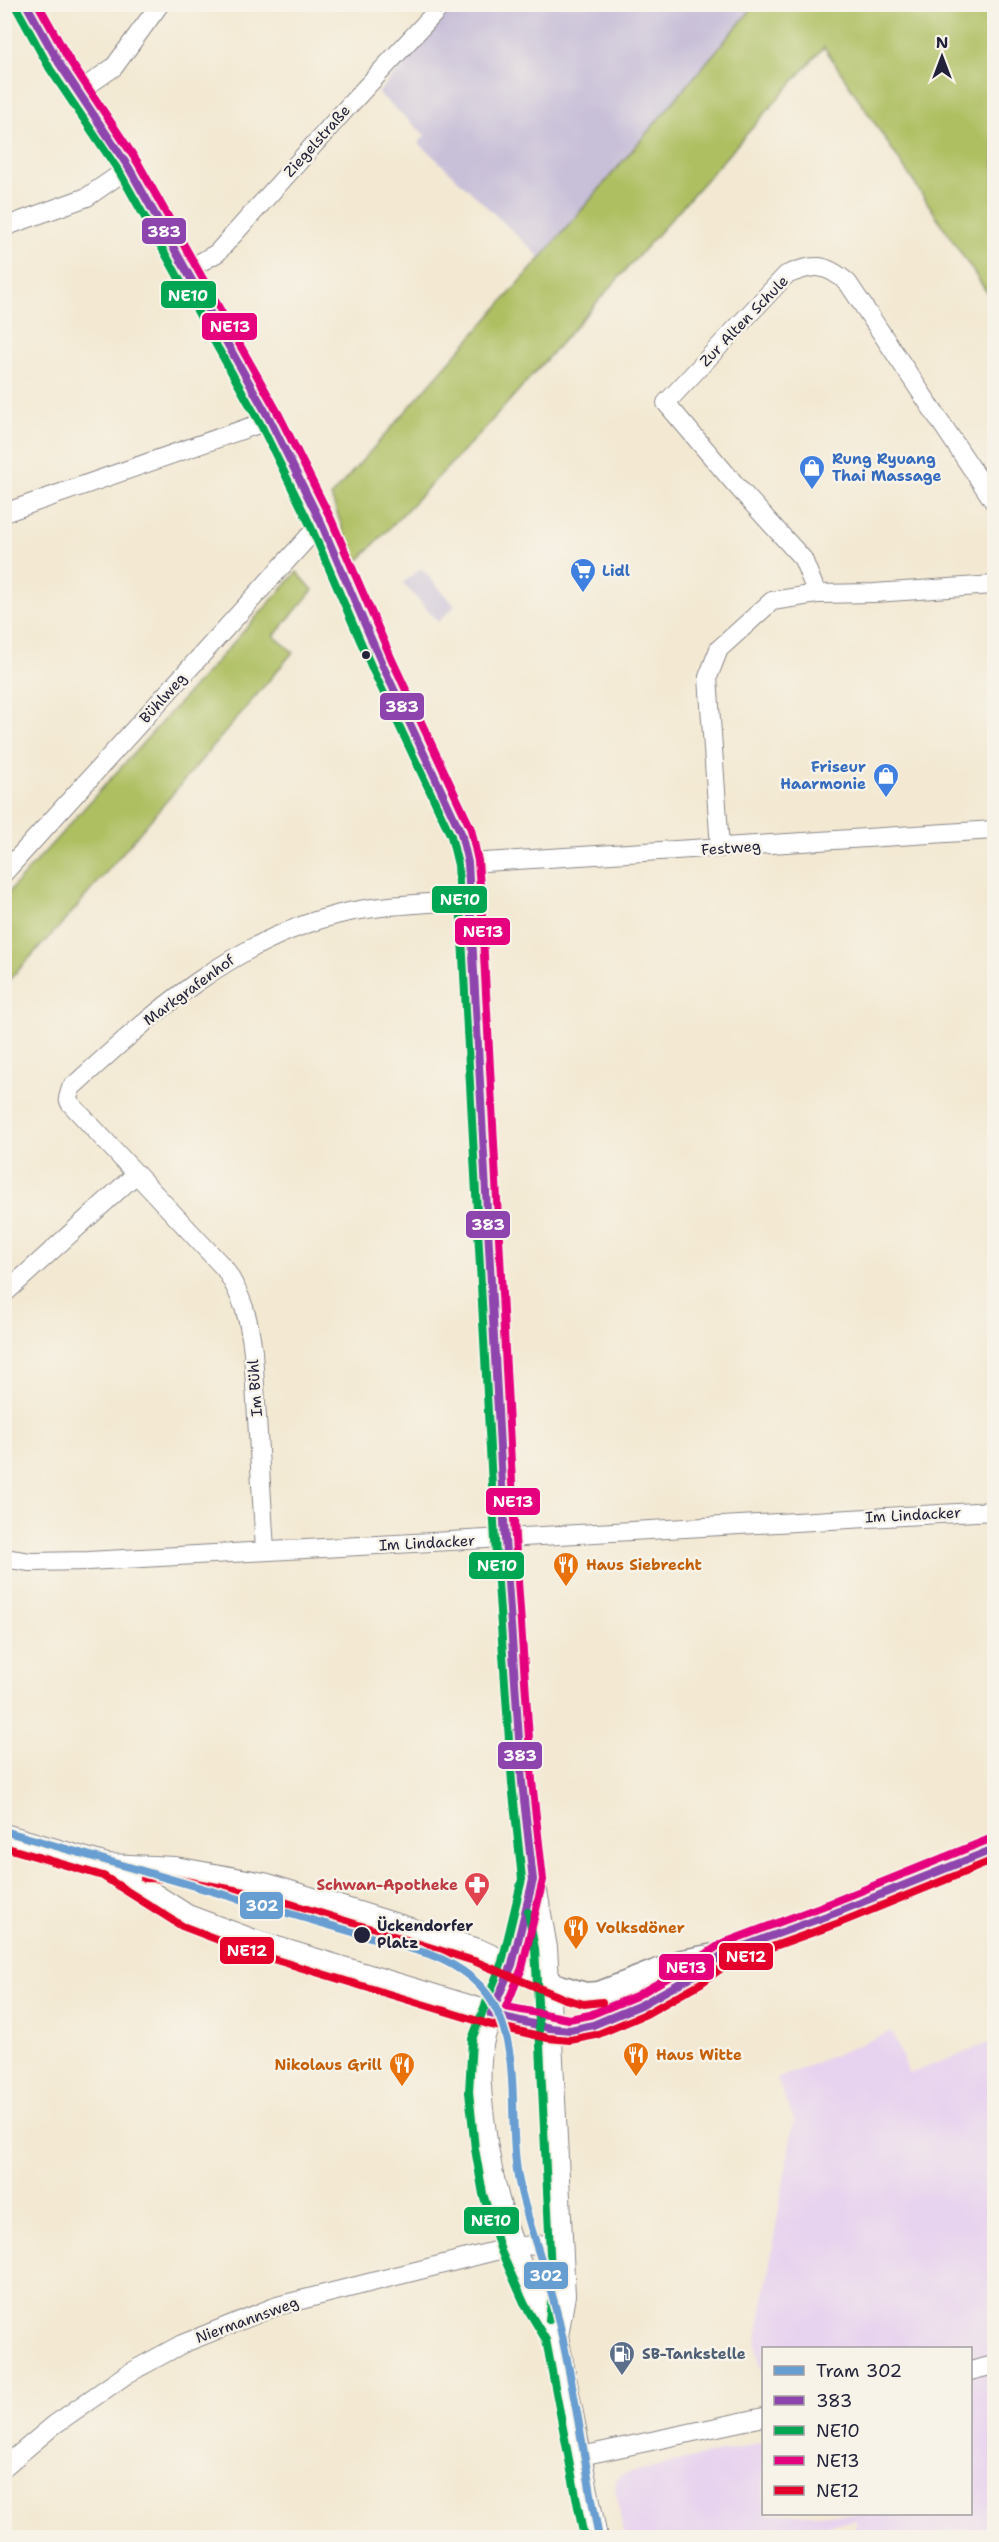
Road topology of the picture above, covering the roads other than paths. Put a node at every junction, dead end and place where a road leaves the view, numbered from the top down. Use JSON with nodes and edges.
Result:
{"nodes":[{"id":1,"x":26,"y":4,"type":"edge"},
{"id":2,"x":160,"y":4,"type":"edge"},
{"id":3,"x":443,"y":4,"type":"edge"},
{"id":4,"x":78,"y":92,"type":"junction"},
{"id":5,"x":129,"y":168,"type":"junction"},
{"id":6,"x":4,"y":227,"type":"edge"},
{"id":7,"x":187,"y":270,"type":"junction"},
{"id":8,"x":270,"y":420,"type":"junction"},
{"id":9,"x":994,"y":502,"type":"edge"},
{"id":10,"x":4,"y":513,"type":"edge"},
{"id":11,"x":321,"y":523,"type":"junction"},
{"id":12,"x":994,"y":585,"type":"edge"},
{"id":13,"x":818,"y":594,"type":"junction"},
{"id":14,"x":994,"y":830,"type":"edge"},
{"id":15,"x":720,"y":848,"type":"junction"},
{"id":16,"x":468,"y":863,"type":"junction"},
{"id":17,"x":4,"y":873,"type":"edge"},
{"id":18,"x":471,"y":900,"type":"junction"},
{"id":19,"x":136,"y":1174,"type":"junction"},
{"id":20,"x":200,"y":1241,"type":"joint"},
{"id":21,"x":4,"y":1294,"type":"edge"},
{"id":22,"x":994,"y":1511,"type":"edge"},
{"id":23,"x":505,"y":1539,"type":"junction"},
{"id":24,"x":265,"y":1550,"type":"junction"},
{"id":25,"x":4,"y":1558,"type":"edge"},
{"id":26,"x":4,"y":1836,"type":"edge"},
{"id":27,"x":994,"y":1849,"type":"edge"},
{"id":28,"x":107,"y":1866,"type":"junction"},
{"id":29,"x":533,"y":1880,"type":"junction"},
{"id":30,"x":725,"y":1953,"type":"junction"},
{"id":31,"x":512,"y":1965,"type":"junction"},
{"id":32,"x":547,"y":1982,"type":"junction"},
{"id":33,"x":491,"y":2014,"type":"junction"},
{"id":34,"x":550,"y":2028,"type":"junction"},
{"id":35,"x":559,"y":2243,"type":"junction"},
{"id":36,"x":512,"y":2247,"type":"junction"},
{"id":37,"x":556,"y":2336,"type":"junction"},
{"id":38,"x":994,"y":2365,"type":"edge"},
{"id":39,"x":972,"y":2370,"type":"edge"},
{"id":40,"x":762,"y":2417,"type":"edge"},
{"id":41,"x":581,"y":2456,"type":"junction"},
{"id":42,"x":4,"y":2467,"type":"edge"},
{"id":43,"x":595,"y":2538,"type":"edge"}],
"edges":[{"from":1,"to":4,"type":"main road"},
{"from":2,"to":4,"type":"street"},
{"from":3,"to":7,"type":"street","name":"Ziegelstraße"},
{"from":4,"to":5,"type":"main road"},
{"from":5,"to":6,"type":"street"},
{"from":5,"to":7,"type":"main road"},
{"from":7,"to":8,"type":"main road"},
{"from":8,"to":10,"type":"street"},
{"from":8,"to":11,"type":"main road"},
{"from":9,"to":13,"type":"street","name":"Zur Alten Schule"},
{"from":11,"to":16,"type":"main road"},
{"from":11,"to":17,"type":"street","name":"Bühlweg"},
{"from":12,"to":13,"type":"street"},
{"from":13,"to":15,"type":"street"},
{"from":14,"to":15,"type":"street","name":"Festweg"},
{"from":15,"to":16,"type":"street","name":"Festweg"},
{"from":16,"to":18,"type":"main road"},
{"from":18,"to":19,"type":"street","name":"Markgrafenhof"},
{"from":18,"to":23,"type":"main road"},
{"from":19,"to":20,"type":"street","name":"Markgrafenhof"},
{"from":19,"to":21,"type":"street"},
{"from":20,"to":24,"type":"street","name":"Im Bühl"},
{"from":22,"to":23,"type":"street","name":"Im Lindacker"},
{"from":23,"to":24,"type":"street","name":"Im Lindacker"},
{"from":23,"to":29,"type":"main road"},
{"from":24,"to":25,"type":"street","name":"Im Lindacker"},
{"from":26,"to":28,"type":"main road"},
{"from":27,"to":30,"type":"street"},
{"from":28,"to":31,"type":"main road"},
{"from":28,"to":33,"type":"main road"},
{"from":29,"to":31,"type":"main road"},
{"from":29,"to":32,"type":"main road"},
{"from":30,"to":32,"type":"street"},
{"from":30,"to":34,"type":"street"},
{"from":31,"to":32,"type":"main road"},
{"from":31,"to":33,"type":"main road"},
{"from":32,"to":34,"type":"main road"},
{"from":33,"to":34,"type":"main road"},
{"from":33,"to":36,"type":"main road"},
{"from":34,"to":35,"type":"main road"},
{"from":35,"to":36,"type":"street","name":"Niermannsweg"},
{"from":35,"to":37,"type":"main road"},
{"from":36,"to":37,"type":"main road"},
{"from":36,"to":42,"type":"street","name":"Niermannsweg"},
{"from":37,"to":41,"type":"main road"},
{"from":38,"to":39,"type":"street"},
{"from":40,"to":41,"type":"street"},
{"from":41,"to":43,"type":"main road"}]}
